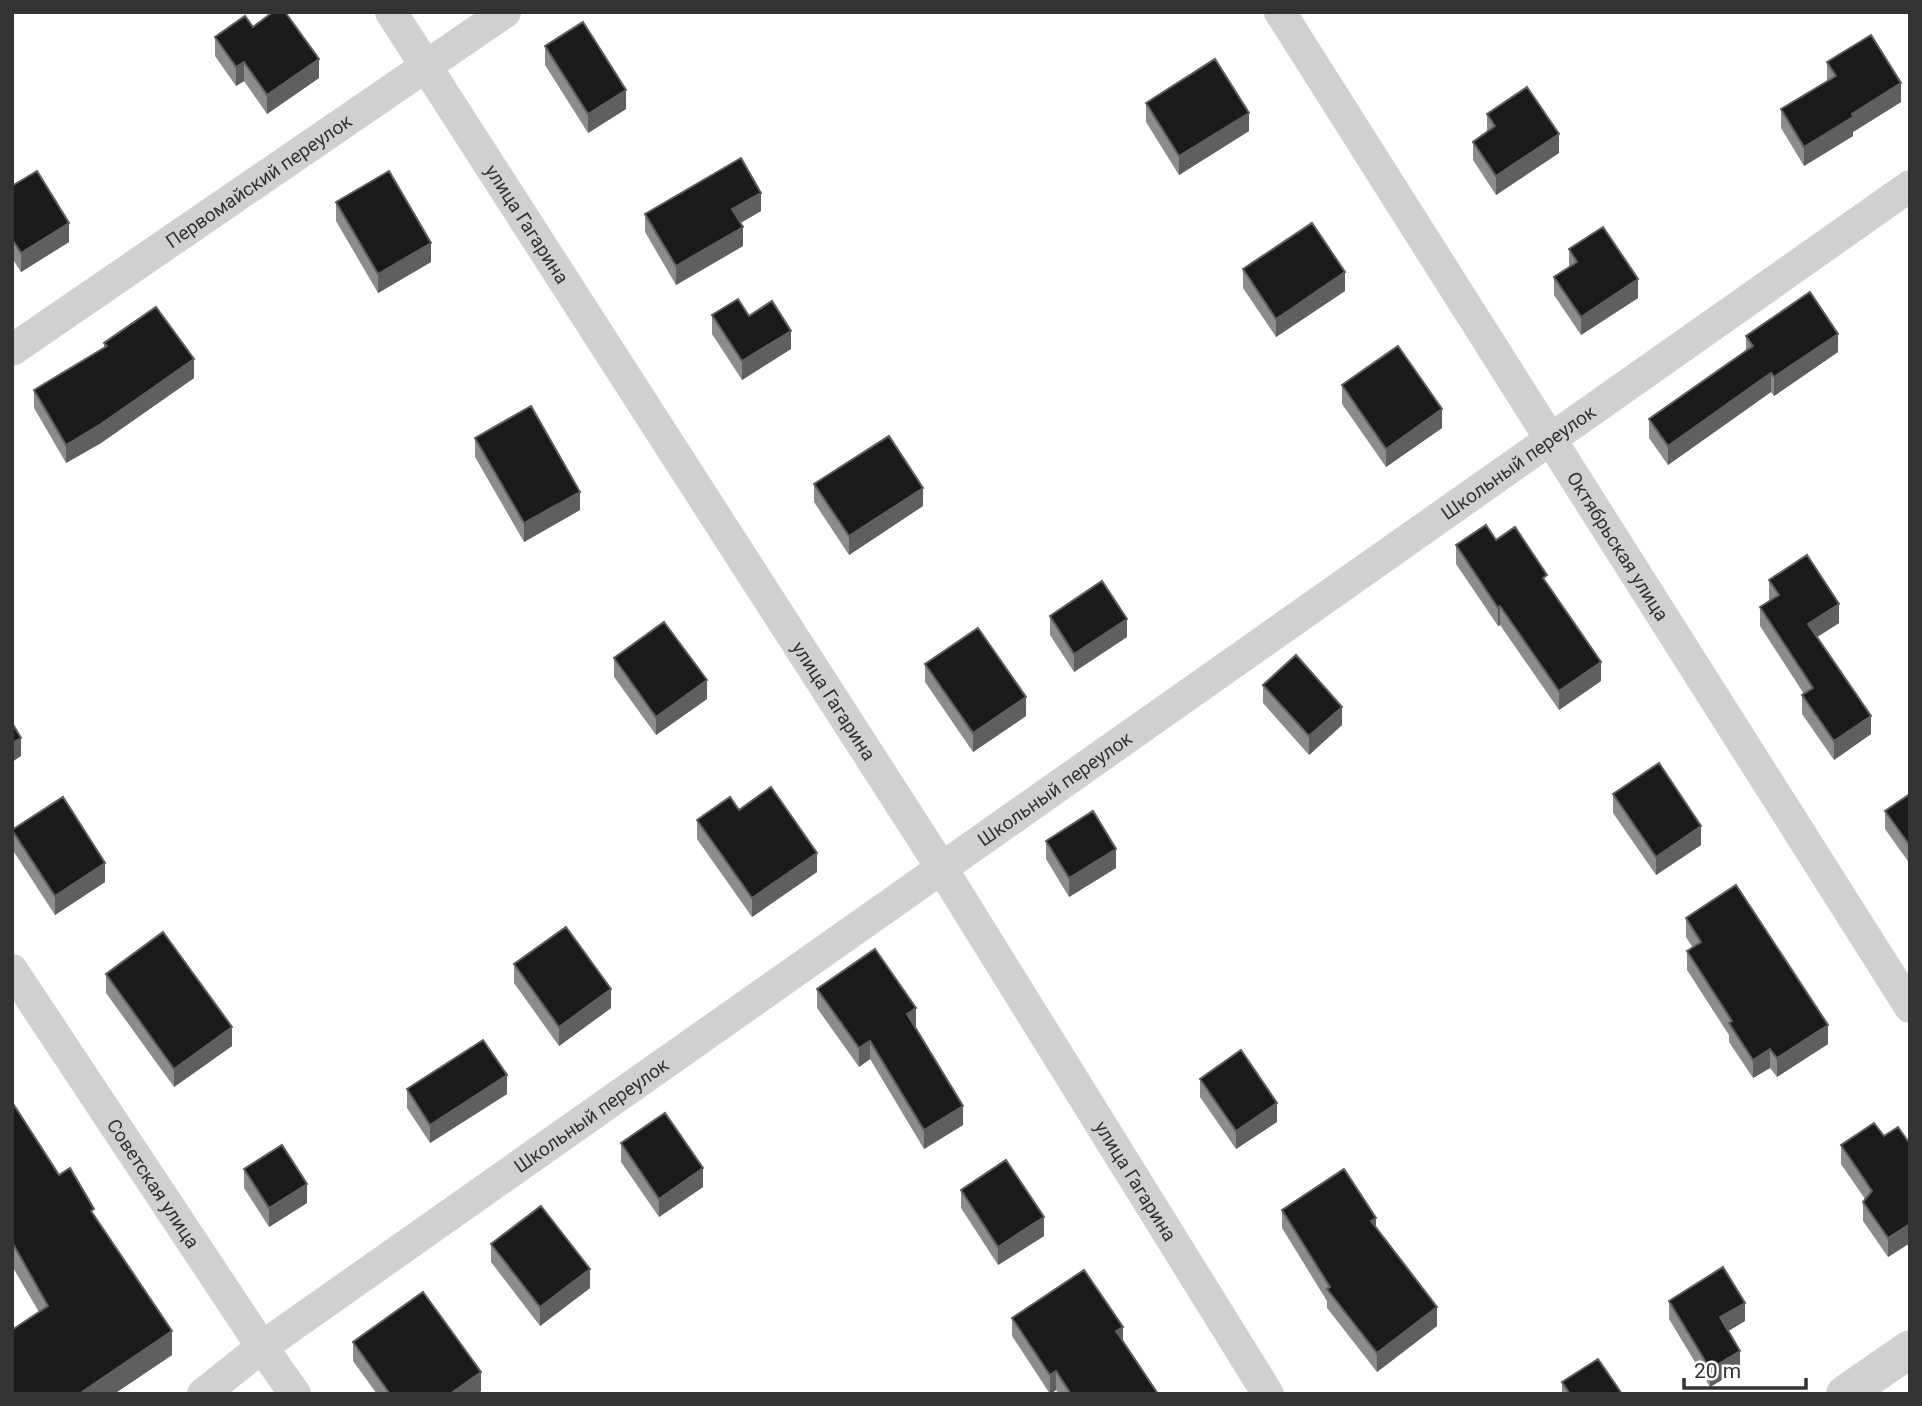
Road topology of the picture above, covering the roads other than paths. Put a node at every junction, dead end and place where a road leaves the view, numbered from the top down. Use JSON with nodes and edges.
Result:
{"nodes":[{"id":1,"x":391,"y":12,"type":"edge"},
{"id":2,"x":505,"y":12,"type":"edge"},
{"id":3,"x":1280,"y":12,"type":"edge"},
{"id":4,"x":427,"y":66,"type":"junction"},
{"id":5,"x":1910,"y":186,"type":"edge"},
{"id":6,"x":12,"y":350,"type":"edge"},
{"id":7,"x":1551,"y":439,"type":"junction"},
{"id":8,"x":941,"y":867,"type":"junction"},
{"id":9,"x":12,"y":970,"type":"edge"},
{"id":10,"x":1910,"y":1007,"type":"edge"},
{"id":11,"x":262,"y":1347,"type":"junction"},
{"id":12,"x":1910,"y":1349,"type":"edge"},
{"id":13,"x":202,"y":1394,"type":"edge"},
{"id":14,"x":295,"y":1394,"type":"edge"},
{"id":15,"x":1268,"y":1394,"type":"edge"},
{"id":16,"x":1845,"y":1394,"type":"edge"}],
"edges":[{"from":1,"to":4,"type":"street","name":"улица Гагарина"},
{"from":2,"to":4,"type":"street","name":"Первомайский переулок"},
{"from":3,"to":7,"type":"street","name":"Октябрьская улица"},
{"from":4,"to":6,"type":"street","name":"Первомайский переулок"},
{"from":4,"to":8,"type":"street","name":"улица Гагарина"},
{"from":5,"to":7,"type":"street","name":"Школьный переулок"},
{"from":7,"to":8,"type":"street","name":"Школьный переулок"},
{"from":7,"to":10,"type":"street","name":"Октябрьская улица"},
{"from":8,"to":11,"type":"street","name":"Школьный переулок"},
{"from":8,"to":15,"type":"street","name":"улица Гагарина"},
{"from":9,"to":11,"type":"street","name":"Советская улица"},
{"from":11,"to":13,"type":"street","name":"Школьный переулок"},
{"from":11,"to":14,"type":"street","name":"Советская улица"},
{"from":12,"to":16,"type":"street"}]}
